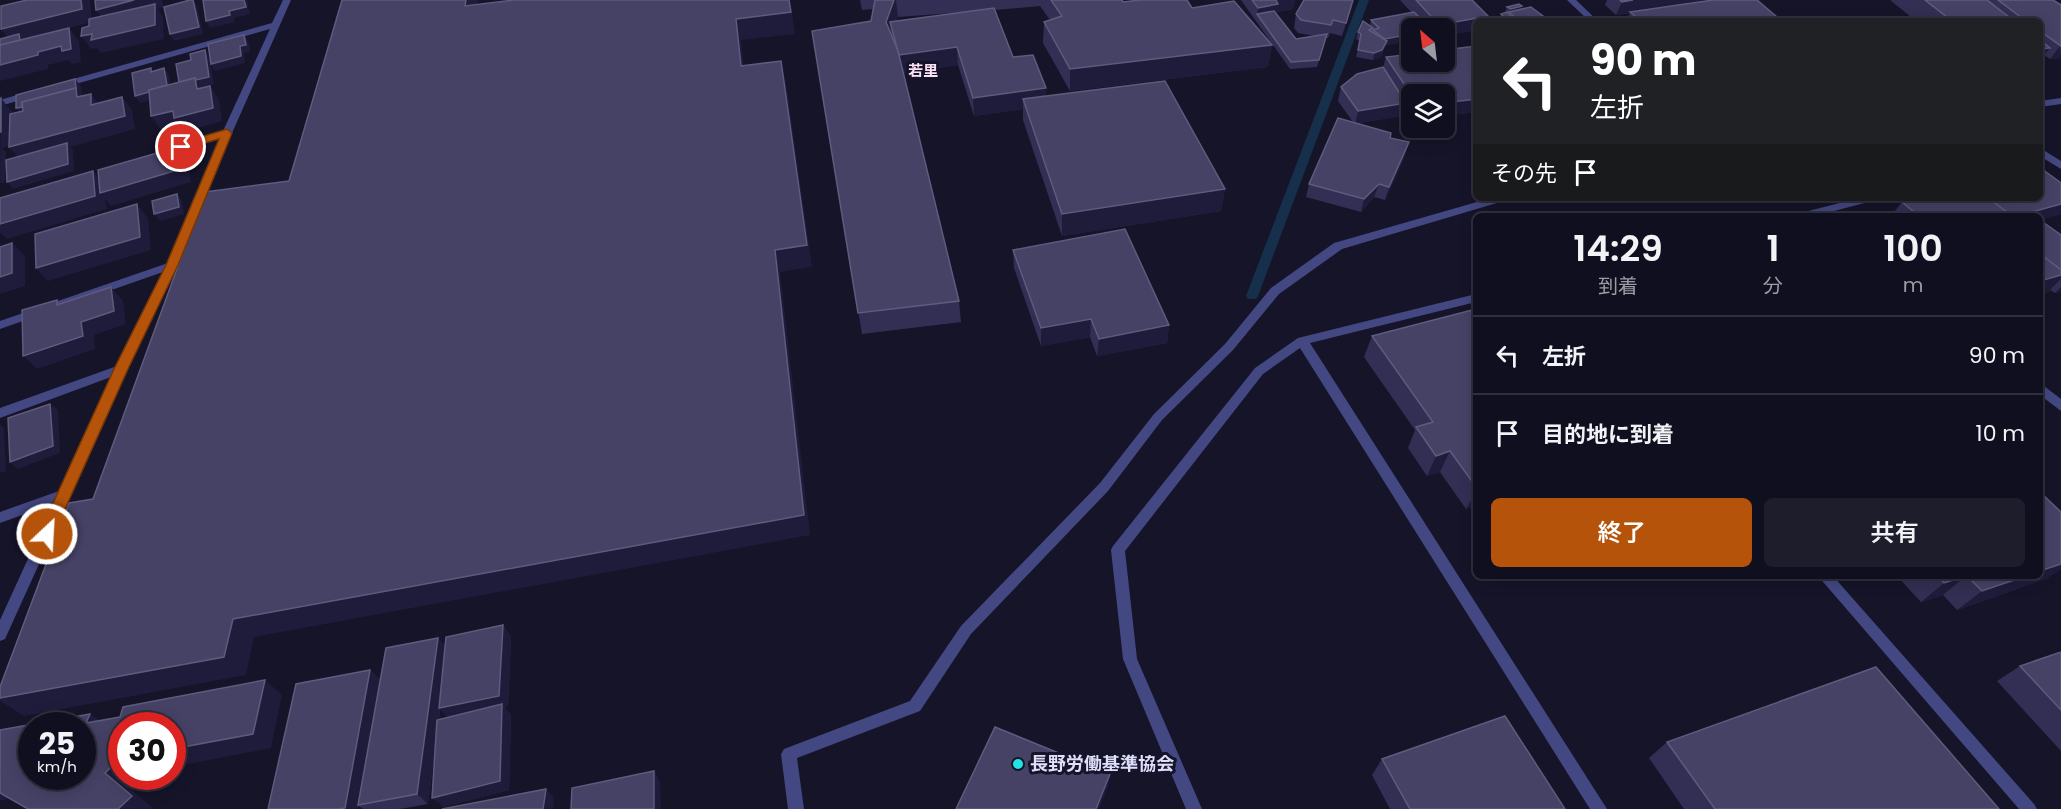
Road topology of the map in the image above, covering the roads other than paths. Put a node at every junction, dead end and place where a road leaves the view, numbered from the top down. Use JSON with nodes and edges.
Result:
{"nodes":[{"id":1,"x":287,"y":0,"type":"edge"},
{"id":2,"x":1571,"y":0,"type":"edge"},
{"id":3,"x":1591,"y":18,"type":"edge"},
{"id":4,"x":277,"y":24,"type":"junction"},
{"id":5,"x":56,"y":87,"type":"edge"},
{"id":6,"x":44,"y":90,"type":"edge"},
{"id":7,"x":2061,"y":101,"type":"edge"},
{"id":8,"x":0,"y":103,"type":"edge"},
{"id":9,"x":2043,"y":104,"type":"edge"},
{"id":10,"x":227,"y":133,"type":"junction"},
{"id":11,"x":159,"y":154,"type":"edge"},
{"id":12,"x":2043,"y":154,"type":"edge"},
{"id":13,"x":2061,"y":166,"type":"edge"},
{"id":14,"x":1493,"y":201,"type":"edge"},
{"id":15,"x":1860,"y":201,"type":"edge"},
{"id":16,"x":1832,"y":208,"type":"junction"},
{"id":17,"x":1813,"y":213,"type":"edge"},
{"id":18,"x":1838,"y":213,"type":"edge"},
{"id":19,"x":172,"y":265,"type":"junction"},
{"id":20,"x":1473,"y":299,"type":"edge"},
{"id":21,"x":0,"y":325,"type":"edge"},
{"id":22,"x":1302,"y":341,"type":"junction"},
{"id":23,"x":121,"y":369,"type":"junction"},
{"id":24,"x":2043,"y":391,"type":"edge"},
{"id":25,"x":2061,"y":406,"type":"edge"},
{"id":26,"x":0,"y":413,"type":"edge"},
{"id":27,"x":66,"y":494,"type":"junction"},
{"id":28,"x":0,"y":518,"type":"edge"},
{"id":29,"x":1828,"y":579,"type":"edge"},
{"id":30,"x":0,"y":634,"type":"edge"},
{"id":31,"x":796,"y":809,"type":"edge"},
{"id":32,"x":1194,"y":809,"type":"edge"},
{"id":33,"x":1599,"y":809,"type":"edge"},
{"id":34,"x":2029,"y":809,"type":"edge"}],
"edges":[{"from":1,"to":4,"type":"street"},
{"from":2,"to":3,"type":"street"},
{"from":4,"to":5,"type":"street"},
{"from":4,"to":10,"type":"street"},
{"from":6,"to":8,"type":"street"},
{"from":7,"to":9,"type":"street"},
{"from":10,"to":11,"type":"street"},
{"from":10,"to":19,"type":"street"},
{"from":12,"to":13,"type":"street"},
{"from":14,"to":31,"type":"street"},
{"from":15,"to":16,"type":"street"},
{"from":16,"to":17,"type":"street"},
{"from":16,"to":18,"type":"street"},
{"from":19,"to":21,"type":"street"},
{"from":19,"to":23,"type":"street"},
{"from":20,"to":22,"type":"street"},
{"from":22,"to":32,"type":"street"},
{"from":22,"to":33,"type":"street"},
{"from":23,"to":26,"type":"street"},
{"from":23,"to":27,"type":"street"},
{"from":24,"to":25,"type":"street"},
{"from":27,"to":28,"type":"street"},
{"from":27,"to":30,"type":"street"},
{"from":29,"to":34,"type":"street"}]}
